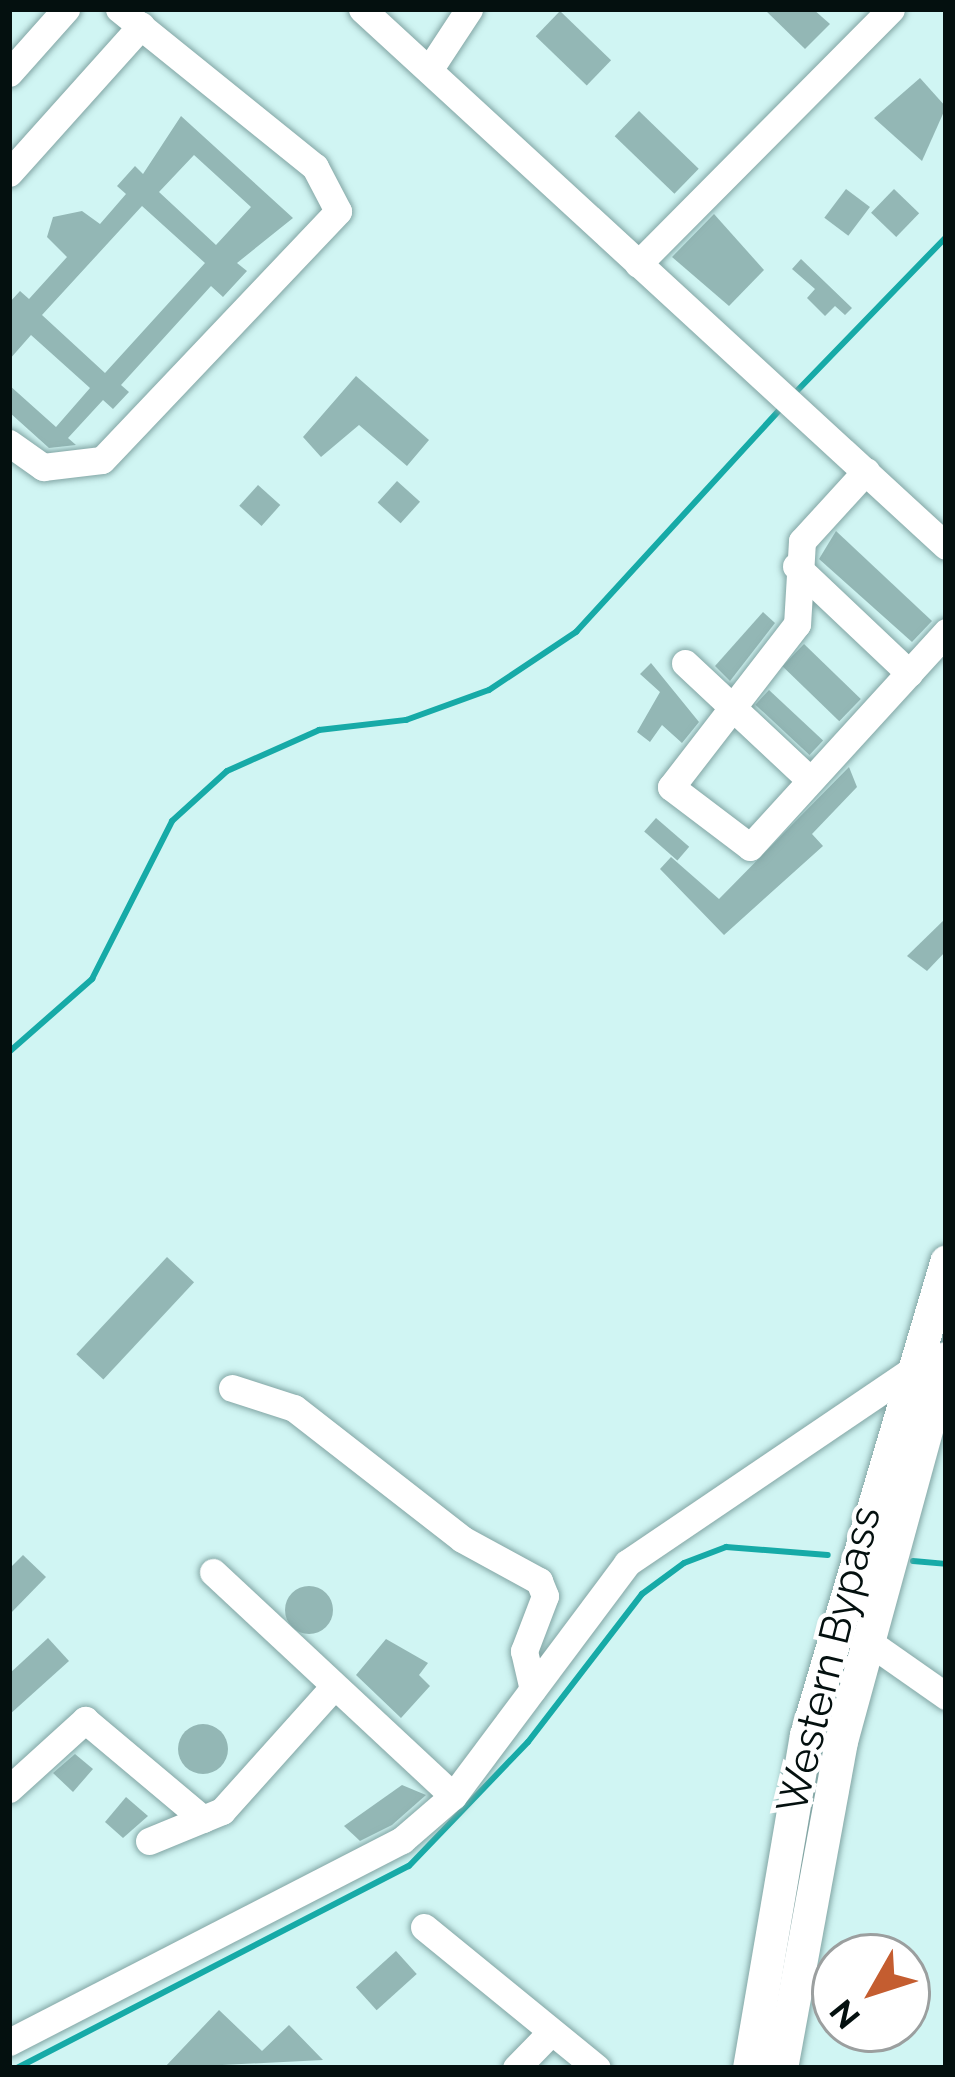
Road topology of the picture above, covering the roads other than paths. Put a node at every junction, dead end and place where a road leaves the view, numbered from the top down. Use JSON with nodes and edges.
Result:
{"nodes":[{"id":1,"x":66,"y":9,"type":"edge"},
{"id":2,"x":362,"y":9,"type":"edge"},
{"id":3,"x":470,"y":9,"type":"edge"},
{"id":4,"x":891,"y":9,"type":"edge"},
{"id":5,"x":130,"y":18,"type":"edge"},
{"id":6,"x":429,"y":70,"type":"junction"},
{"id":7,"x":9,"y":73,"type":"edge"},
{"id":8,"x":9,"y":173,"type":"edge"},
{"id":9,"x":638,"y":264,"type":"junction"},
{"id":10,"x":9,"y":443,"type":"edge"},
{"id":11,"x":866,"y":471,"type":"junction"},
{"id":12,"x":946,"y":546,"type":"edge"},
{"id":13,"x":796,"y":566,"type":"junction"},
{"id":14,"x":946,"y":632,"type":"edge"},
{"id":15,"x":685,"y":664,"type":"dead end"},
{"id":16,"x":909,"y":673,"type":"junction"},
{"id":17,"x":733,"y":706,"type":"junction"},
{"id":18,"x":810,"y":780,"type":"junction"},
{"id":19,"x":946,"y":1262,"type":"edge"},
{"id":20,"x":946,"y":1358,"type":"edge"},
{"id":21,"x":908,"y":1373,"type":"junction"},
{"id":22,"x":232,"y":1388,"type":"dead end"},
{"id":23,"x":213,"y":1572,"type":"dead end"},
{"id":24,"x":866,"y":1640,"type":"junction"},
{"id":25,"x":334,"y":1686,"type":"junction"},
{"id":26,"x":532,"y":1689,"type":"junction"},
{"id":27,"x":946,"y":1696,"type":"edge"},
{"id":28,"x":9,"y":1790,"type":"edge"},
{"id":29,"x":453,"y":1796,"type":"junction"},
{"id":30,"x":202,"y":1819,"type":"junction"},
{"id":31,"x":148,"y":1841,"type":"dead end"},
{"id":32,"x":424,"y":1928,"type":"dead end"},
{"id":33,"x":550,"y":2033,"type":"junction"},
{"id":34,"x":9,"y":2042,"type":"edge"},
{"id":35,"x":516,"y":2068,"type":"edge"},
{"id":36,"x":597,"y":2068,"type":"edge"},
{"id":37,"x":749,"y":2068,"type":"edge"},
{"id":38,"x":781,"y":2068,"type":"edge"}],
"edges":[{"from":1,"to":7,"type":"street"},
{"from":2,"to":6,"type":"street"},
{"from":3,"to":6,"type":"street"},
{"from":4,"to":9,"type":"street"},
{"from":5,"to":8,"type":"street"},
{"from":5,"to":10,"type":"street"},
{"from":6,"to":9,"type":"street"},
{"from":9,"to":11,"type":"street"},
{"from":11,"to":12,"type":"street"},
{"from":11,"to":13,"type":"street"},
{"from":13,"to":16,"type":"street"},
{"from":13,"to":17,"type":"street"},
{"from":14,"to":16,"type":"street"},
{"from":15,"to":17,"type":"street"},
{"from":16,"to":18,"type":"street"},
{"from":17,"to":18,"type":"street"},
{"from":17,"to":18,"type":"street"},
{"from":19,"to":21,"type":"main road","name":"Western Bypass"},
{"from":20,"to":24,"type":"main road","name":"Western Bypass"},
{"from":21,"to":26,"type":"street"},
{"from":21,"to":37,"type":"main road","name":"Western Bypass"},
{"from":22,"to":26,"type":"street"},
{"from":23,"to":25,"type":"street"},
{"from":24,"to":27,"type":"street"},
{"from":24,"to":38,"type":"main road","name":"Western Bypass"},
{"from":25,"to":29,"type":"street"},
{"from":25,"to":30,"type":"street"},
{"from":26,"to":29,"type":"street"},
{"from":28,"to":30,"type":"street"},
{"from":29,"to":34,"type":"street"},
{"from":30,"to":31,"type":"street"},
{"from":32,"to":33,"type":"street"},
{"from":33,"to":35,"type":"street"},
{"from":33,"to":36,"type":"street"}]}
